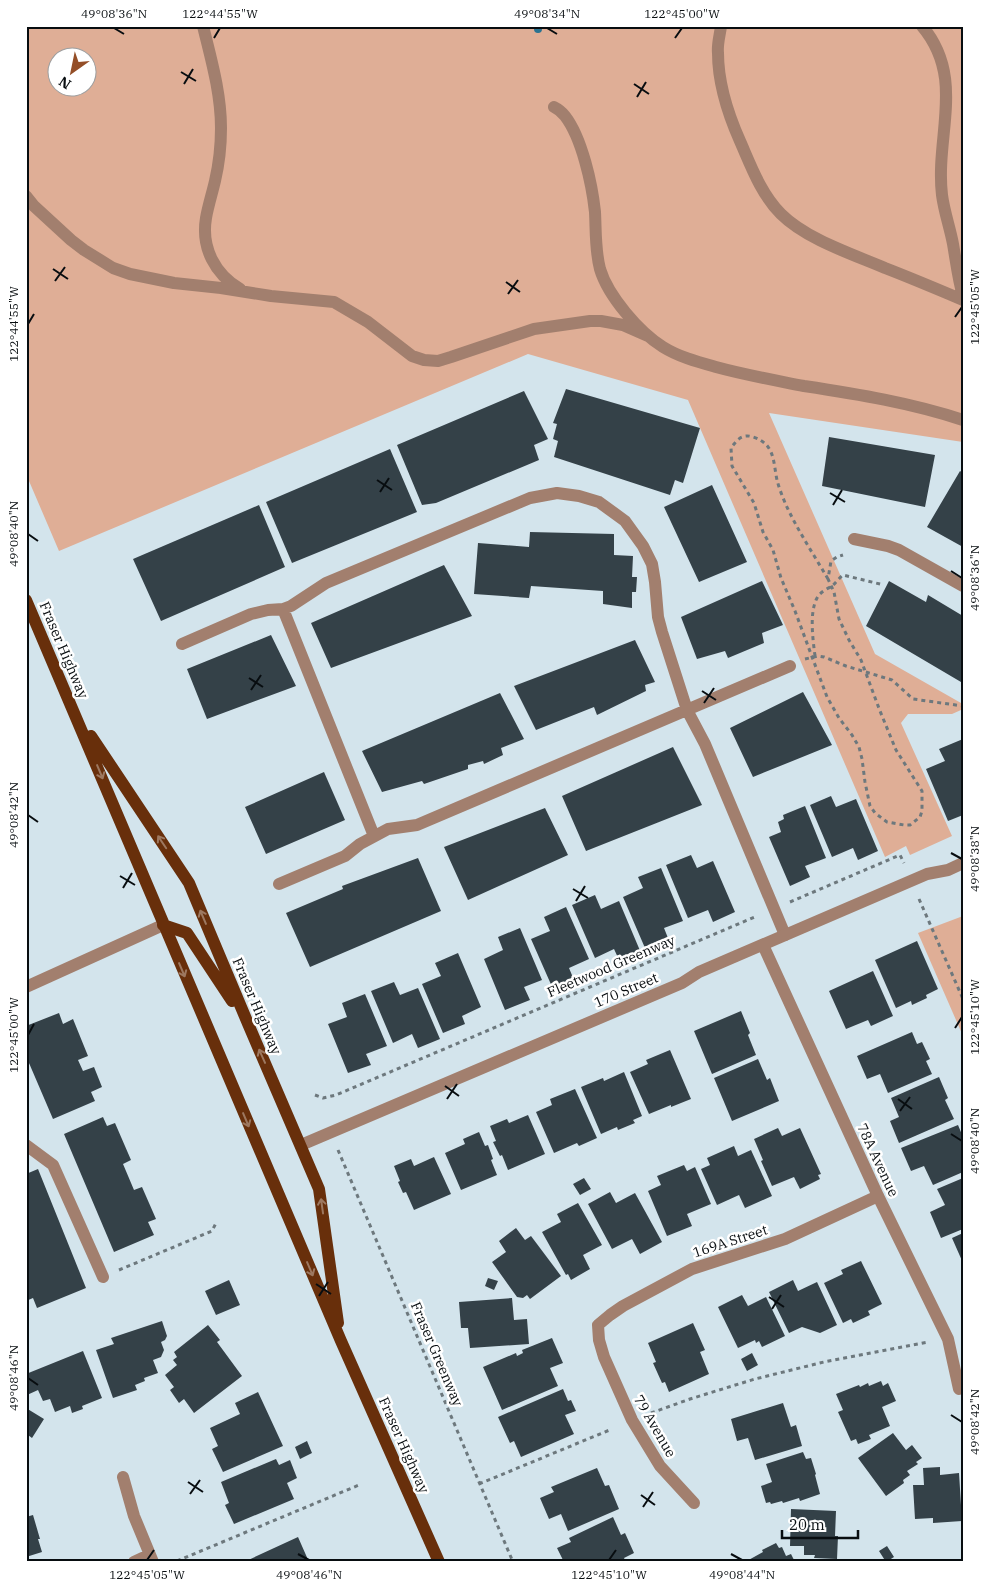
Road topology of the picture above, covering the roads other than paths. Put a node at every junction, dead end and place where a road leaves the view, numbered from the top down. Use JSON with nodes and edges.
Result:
{"nodes":[{"id":1,"x":202,"y":26,"type":"edge"},
{"id":2,"x":721,"y":26,"type":"edge"},
{"id":3,"x":922,"y":26,"type":"edge"},
{"id":4,"x":554,"y":106,"type":"dead end"},
{"id":5,"x":26,"y":196,"type":"edge"},
{"id":6,"x":246,"y":293,"type":"junction"},
{"id":7,"x":963,"y":296,"type":"edge"},
{"id":8,"x":963,"y":300,"type":"edge"},
{"id":9,"x":648,"y":336,"type":"junction"},
{"id":10,"x":963,"y":420,"type":"edge"},
{"id":11,"x":854,"y":539,"type":"dead end"},
{"id":12,"x":963,"y":586,"type":"edge"},
{"id":13,"x":26,"y":600,"type":"edge"},
{"id":14,"x":283,"y":608,"type":"junction"},
{"id":15,"x":182,"y":644,"type":"dead end"},
{"id":16,"x":790,"y":666,"type":"road end"},
{"id":17,"x":687,"y":710,"type":"junction"},
{"id":18,"x":74,"y":711,"type":"junction"},
{"id":19,"x":374,"y":836,"type":"junction"},
{"id":20,"x":963,"y":863,"type":"edge"},
{"id":21,"x":279,"y":884,"type":"dead end"},
{"id":22,"x":163,"y":925,"type":"junction"},
{"id":23,"x":785,"y":935,"type":"junction"},
{"id":24,"x":763,"y":945,"type":"junction"},
{"id":25,"x":26,"y":987,"type":"edge"},
{"id":26,"x":249,"y":1026,"type":"junction"},
{"id":27,"x":26,"y":1145,"type":"edge"},
{"id":28,"x":301,"y":1145,"type":"junction"},
{"id":29,"x":878,"y":1196,"type":"junction"},
{"id":30,"x":103,"y":1278,"type":"road end"},
{"id":31,"x":598,"y":1325,"type":"joint"},
{"id":32,"x":341,"y":1341,"type":"junction"},
{"id":33,"x":959,"y":1390,"type":"dead end"},
{"id":34,"x":122,"y":1477,"type":"dead end"},
{"id":35,"x":694,"y":1503,"type":"dead end"},
{"id":36,"x":151,"y":1559,"type":"edge"},
{"id":37,"x":134,"y":1562,"type":"edge"},
{"id":38,"x":440,"y":1562,"type":"edge"}],
"edges":[{"from":1,"to":6,"type":"street"},
{"from":2,"to":8,"type":"street"},
{"from":3,"to":7,"type":"street"},
{"from":4,"to":9,"type":"street"},
{"from":5,"to":6,"type":"street"},
{"from":6,"to":9,"type":"street"},
{"from":9,"to":10,"type":"street"},
{"from":11,"to":12,"type":"street"},
{"from":13,"to":18,"type":"main road","name":"Fraser Highway"},
{"from":14,"to":15,"type":"street"},
{"from":14,"to":17,"type":"street"},
{"from":14,"to":19,"type":"street"},
{"from":16,"to":17,"type":"street"},
{"from":17,"to":19,"type":"street"},
{"from":17,"to":23,"type":"street"},
{"from":18,"to":22,"type":"main road","name":"Fraser Highway","one_way":true},
{"from":26,"to":18,"type":"main road","name":"Fraser Highway","one_way":true},
{"from":19,"to":21,"type":"street"},
{"from":20,"to":23,"type":"street","name":"170 Street"},
{"from":22,"to":25,"type":"street"},
{"from":22,"to":26,"type":"main road"},
{"from":22,"to":32,"type":"main road","name":"Fraser Highway","one_way":true},
{"from":23,"to":24,"type":"street","name":"170 Street"},
{"from":24,"to":28,"type":"street","name":"170 Street"},
{"from":24,"to":29,"type":"street","name":"78A Avenue"},
{"from":28,"to":26,"type":"main road","name":"Fraser Highway","one_way":true},
{"from":27,"to":30,"type":"street"},
{"from":32,"to":28,"type":"main road","name":"Fraser Highway","one_way":true},
{"from":29,"to":31,"type":"street","name":"169A Street"},
{"from":29,"to":33,"type":"street","name":"78A Avenue"},
{"from":31,"to":35,"type":"street","name":"79 Avenue"},
{"from":32,"to":38,"type":"main road","name":"Fraser Highway"},
{"from":34,"to":36,"type":"street"},
{"from":36,"to":37,"type":"street"}]}
